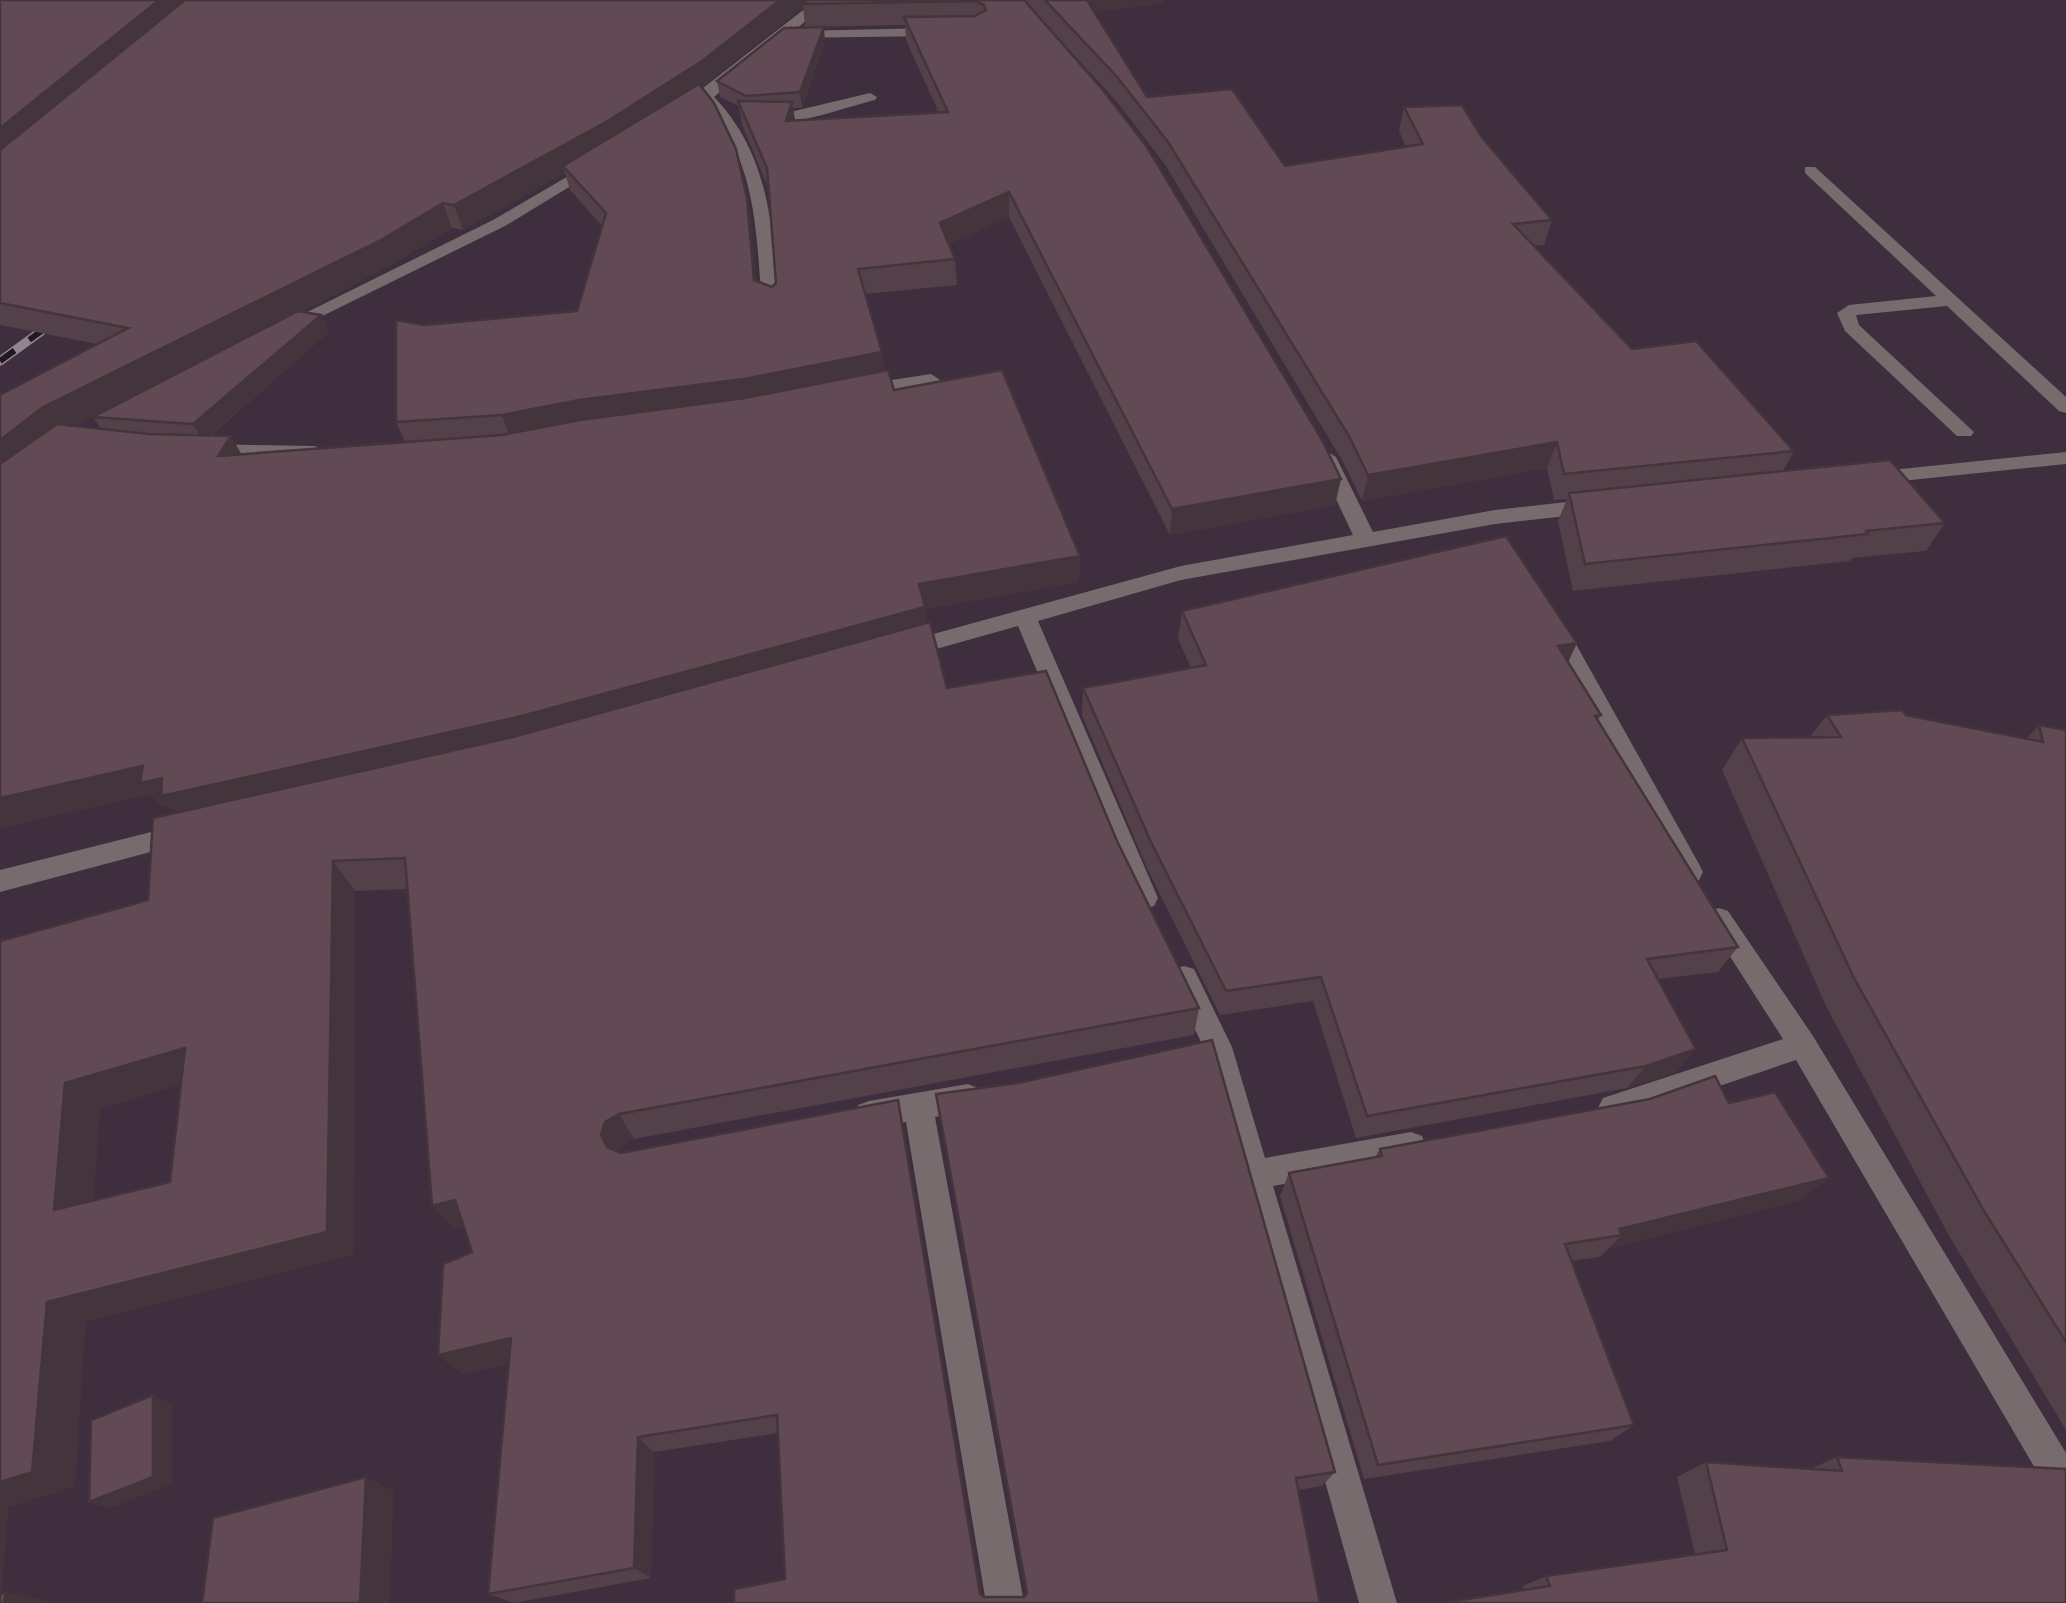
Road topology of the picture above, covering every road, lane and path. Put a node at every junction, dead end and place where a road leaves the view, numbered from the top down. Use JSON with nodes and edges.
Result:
{"nodes":[{"id":1,"x":824,"y":0,"type":"edge"},
{"id":2,"x":956,"y":31,"type":"edge"},
{"id":3,"x":781,"y":35,"type":"junction"},
{"id":4,"x":870,"y":97,"type":"dead end"},
{"id":5,"x":709,"y":100,"type":"junction"},
{"id":6,"x":662,"y":124,"type":"edge"},
{"id":7,"x":602,"y":162,"type":"edge"},
{"id":8,"x":1810,"y":170,"type":"dead end"},
{"id":9,"x":1954,"y":300,"type":"junction"},
{"id":10,"x":771,"y":305,"type":"edge"},
{"id":11,"x":272,"y":334,"type":"edge"},
{"id":12,"x":931,"y":380,"type":"edge"},
{"id":13,"x":838,"y":394,"type":"edge"},
{"id":14,"x":2066,"y":406,"type":"edge"},
{"id":15,"x":1964,"y":432,"type":"dead end"},
{"id":16,"x":1312,"y":434,"type":"edge"},
{"id":17,"x":184,"y":450,"type":"edge"},
{"id":18,"x":338,"y":453,"type":"edge"},
{"id":19,"x":2066,"y":458,"type":"edge"},
{"id":20,"x":1854,"y":479,"type":"edge"},
{"id":21,"x":1624,"y":503,"type":"edge"},
{"id":22,"x":1495,"y":517,"type":"junction"},
{"id":23,"x":1366,"y":538,"type":"junction"},
{"id":24,"x":1514,"y":551,"type":"edge"},
{"id":25,"x":1542,"y":602,"type":"edge"},
{"id":26,"x":1024,"y":614,"type":"junction"},
{"id":27,"x":888,"y":655,"type":"edge"},
{"id":28,"x":204,"y":829,"type":"edge"},
{"id":29,"x":0,"y":881,"type":"edge"},
{"id":30,"x":1157,"y":923,"type":"edge"},
{"id":31,"x":1174,"y":958,"type":"edge"},
{"id":32,"x":1803,"y":1045,"type":"junction"},
{"id":33,"x":1218,"y":1047,"type":"junction"},
{"id":34,"x":1182,"y":1055,"type":"edge"},
{"id":35,"x":1002,"y":1094,"type":"edge"},
{"id":36,"x":918,"y":1106,"type":"junction"},
{"id":37,"x":1589,"y":1113,"type":"edge"},
{"id":38,"x":843,"y":1120,"type":"edge"},
{"id":39,"x":1432,"y":1142,"type":"edge"},
{"id":40,"x":1256,"y":1174,"type":"junction"},
{"id":41,"x":2066,"y":1486,"type":"edge"},
{"id":42,"x":1005,"y":1603,"type":"edge"},
{"id":43,"x":1378,"y":1603,"type":"edge"}],
"edges":[{"from":1,"to":3,"type":"street"},
{"from":2,"to":3,"type":"street"},
{"from":3,"to":5,"type":"street"},
{"from":4,"to":5,"type":"street"},
{"from":5,"to":6,"type":"street"},
{"from":5,"to":10,"type":"street"},
{"from":7,"to":11,"type":"street"},
{"from":8,"to":9,"type":"street"},
{"from":9,"to":14,"type":"street"},
{"from":9,"to":15,"type":"street"},
{"from":12,"to":13,"type":"street"},
{"from":16,"to":23,"type":"street"},
{"from":17,"to":18,"type":"street"},
{"from":19,"to":20,"type":"street"},
{"from":21,"to":22,"type":"street"},
{"from":22,"to":23,"type":"street"},
{"from":22,"to":24,"type":"street"},
{"from":23,"to":26,"type":"street"},
{"from":25,"to":32,"type":"street"},
{"from":26,"to":27,"type":"street"},
{"from":26,"to":30,"type":"street"},
{"from":28,"to":29,"type":"street"},
{"from":31,"to":33,"type":"street"},
{"from":32,"to":37,"type":"street"},
{"from":32,"to":41,"type":"street"},
{"from":33,"to":34,"type":"street"},
{"from":33,"to":40,"type":"street"},
{"from":35,"to":36,"type":"street"},
{"from":36,"to":38,"type":"street"},
{"from":36,"to":42,"type":"street"},
{"from":39,"to":40,"type":"street"},
{"from":40,"to":43,"type":"street"}]}
